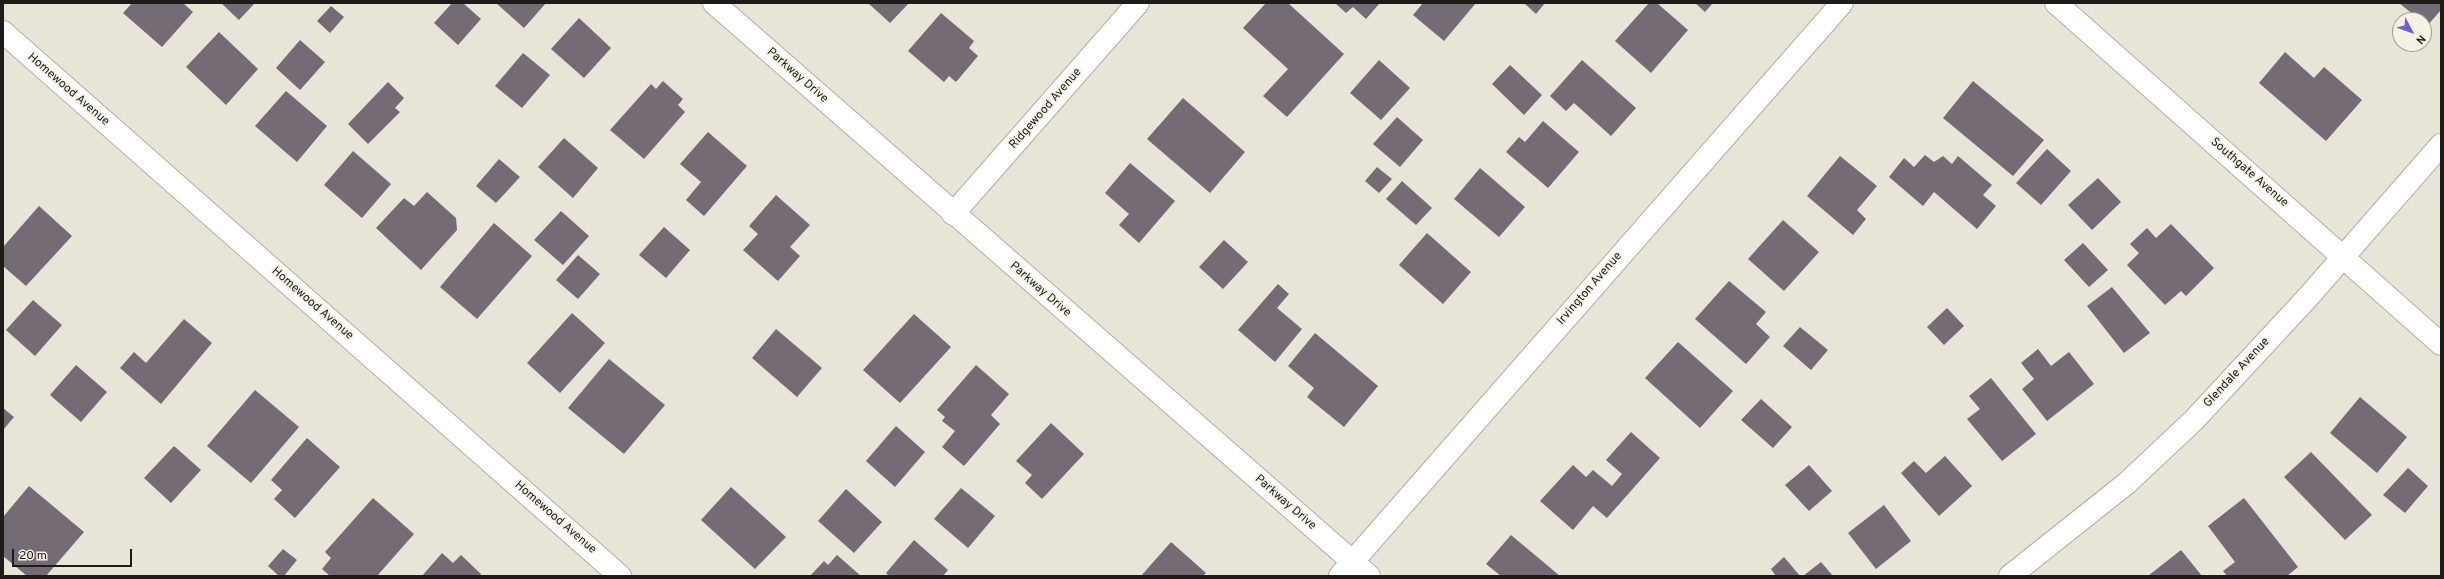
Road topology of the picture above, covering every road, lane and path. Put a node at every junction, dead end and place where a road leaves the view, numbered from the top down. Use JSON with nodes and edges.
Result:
{"nodes":[{"id":1,"x":714,"y":3,"type":"edge"},
{"id":2,"x":1138,"y":3,"type":"edge"},
{"id":3,"x":1842,"y":3,"type":"edge"},
{"id":4,"x":2056,"y":3,"type":"edge"},
{"id":5,"x":3,"y":32,"type":"edge"},
{"id":6,"x":2441,"y":145,"type":"edge"},
{"id":7,"x":953,"y":214,"type":"junction"},
{"id":8,"x":2343,"y":258,"type":"junction"},
{"id":9,"x":2441,"y":344,"type":"edge"},
{"id":10,"x":1346,"y":569,"type":"edge"},
{"id":11,"x":620,"y":576,"type":"edge"},
{"id":12,"x":1369,"y":576,"type":"edge"},
{"id":13,"x":2010,"y":576,"type":"edge"}],
"edges":[{"from":1,"to":7,"type":"street","name":"Parkway Drive"},
{"from":2,"to":7,"type":"street","name":"Ridgewood Avenue"},
{"from":3,"to":10,"type":"street","name":"Irvington Avenue"},
{"from":4,"to":8,"type":"street","name":"Southgate Avenue"},
{"from":5,"to":11,"type":"street","name":"Homewood Avenue"},
{"from":6,"to":8,"type":"street","name":"Glendale Avenue"},
{"from":7,"to":10,"type":"street","name":"Parkway Drive"},
{"from":8,"to":9,"type":"street","name":"Southgate Avenue"},
{"from":8,"to":13,"type":"street","name":"Glendale Avenue"},
{"from":10,"to":12,"type":"street","name":"Parkway Drive"}]}
